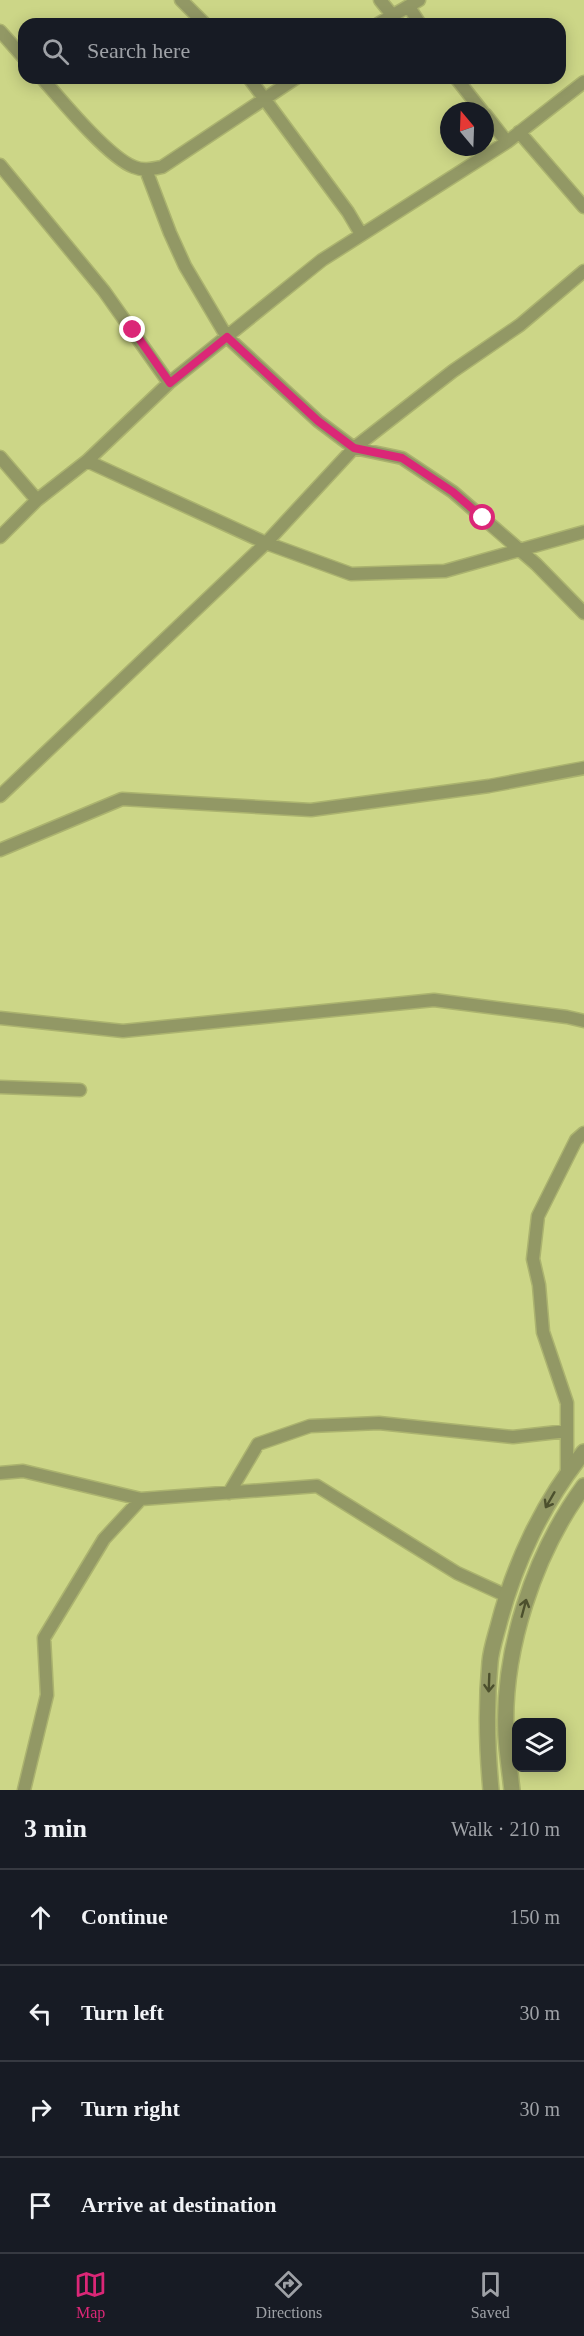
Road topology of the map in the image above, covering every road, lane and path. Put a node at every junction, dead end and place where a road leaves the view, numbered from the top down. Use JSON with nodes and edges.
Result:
{"nodes":[{"id":1,"x":180,"y":0,"type":"edge"},
{"id":2,"x":381,"y":0,"type":"edge"},
{"id":3,"x":414,"y":4,"type":"edge"},
{"id":4,"x":393,"y":16,"type":"junction"},
{"id":5,"x":199,"y":18,"type":"edge"},
{"id":6,"x":389,"y":18,"type":"edge"},
{"id":7,"x":0,"y":31,"type":"edge"},
{"id":8,"x":18,"y":51,"type":"edge"},
{"id":9,"x":584,"y":82,"type":"edge"},
{"id":10,"x":47,"y":84,"type":"edge"},
{"id":11,"x":254,"y":84,"type":"edge"},
{"id":12,"x":287,"y":84,"type":"edge"},
{"id":13,"x":461,"y":84,"type":"edge"},
{"id":14,"x":266,"y":99,"type":"junction"},
{"id":15,"x":475,"y":102,"type":"edge"},
{"id":16,"x":494,"y":126,"type":"edge"},
{"id":17,"x":519,"y":132,"type":"junction"},
{"id":18,"x":507,"y":142,"type":"junction"},
{"id":19,"x":0,"y":165,"type":"edge"},
{"id":20,"x":147,"y":170,"type":"junction"},
{"id":21,"x":584,"y":207,"type":"edge"},
{"id":22,"x":361,"y":234,"type":"junction"},
{"id":23,"x":584,"y":271,"type":"edge"},
{"id":24,"x":227,"y":337,"type":"junction"},
{"id":25,"x":170,"y":383,"type":"junction"},
{"id":26,"x":354,"y":448,"type":"junction"},
{"id":27,"x":0,"y":457,"type":"edge"},
{"id":28,"x":87,"y":460,"type":"junction"},
{"id":29,"x":37,"y":500,"type":"junction"},
{"id":30,"x":584,"y":532,"type":"edge"},
{"id":31,"x":0,"y":537,"type":"edge"},
{"id":32,"x":266,"y":543,"type":"junction"},
{"id":33,"x":520,"y":551,"type":"junction"},
{"id":34,"x":584,"y":613,"type":"edge"},
{"id":35,"x":584,"y":768,"type":"edge"},
{"id":36,"x":0,"y":796,"type":"edge"},
{"id":37,"x":0,"y":850,"type":"edge"},
{"id":38,"x":0,"y":1018,"type":"edge"},
{"id":39,"x":584,"y":1021,"type":"edge"},
{"id":40,"x":0,"y":1087,"type":"edge"},
{"id":41,"x":80,"y":1090,"type":"dead end"},
{"id":42,"x":584,"y":1133,"type":"edge"},
{"id":43,"x":567,"y":1431,"type":"junction"},
{"id":44,"x":584,"y":1452,"type":"edge"},
{"id":45,"x":0,"y":1473,"type":"edge"},
{"id":46,"x":567,"y":1473,"type":"junction"},
{"id":47,"x":584,"y":1486,"type":"edge"},
{"id":48,"x":229,"y":1493,"type":"junction"},
{"id":49,"x":141,"y":1499,"type":"junction"},
{"id":50,"x":507,"y":1596,"type":"junction"},
{"id":51,"x":24,"y":1790,"type":"edge"},
{"id":52,"x":491,"y":1790,"type":"edge"},
{"id":53,"x":512,"y":1790,"type":"edge"}],
"edges":[{"from":1,"to":5,"type":"street"},
{"from":2,"to":4,"type":"street"},
{"from":3,"to":4,"type":"street"},
{"from":4,"to":6,"type":"street"},
{"from":7,"to":8,"type":"street"},
{"from":9,"to":17,"type":"street"},
{"from":10,"to":20,"type":"street"},
{"from":11,"to":14,"type":"street"},
{"from":12,"to":14,"type":"street"},
{"from":13,"to":15,"type":"street"},
{"from":14,"to":20,"type":"street"},
{"from":14,"to":22,"type":"street"},
{"from":16,"to":18,"type":"street"},
{"from":17,"to":18,"type":"street"},
{"from":17,"to":21,"type":"street"},
{"from":18,"to":22,"type":"street"},
{"from":19,"to":25,"type":"street"},
{"from":20,"to":24,"type":"street"},
{"from":22,"to":24,"type":"street"},
{"from":23,"to":26,"type":"street"},
{"from":24,"to":25,"type":"street"},
{"from":24,"to":26,"type":"street"},
{"from":25,"to":28,"type":"street"},
{"from":26,"to":32,"type":"street"},
{"from":26,"to":33,"type":"street"},
{"from":27,"to":29,"type":"street"},
{"from":28,"to":29,"type":"street"},
{"from":28,"to":32,"type":"street"},
{"from":29,"to":31,"type":"street"},
{"from":30,"to":33,"type":"street"},
{"from":32,"to":33,"type":"street"},
{"from":32,"to":36,"type":"street"},
{"from":33,"to":34,"type":"street"},
{"from":35,"to":37,"type":"street"},
{"from":38,"to":39,"type":"street"},
{"from":40,"to":41,"type":"street"},
{"from":42,"to":43,"type":"street"},
{"from":43,"to":46,"type":"street"},
{"from":43,"to":48,"type":"street"},
{"from":44,"to":46,"type":"street"},
{"from":45,"to":49,"type":"street"},
{"from":46,"to":50,"type":"street","one_way":true},
{"from":53,"to":47,"type":"street","one_way":true},
{"from":48,"to":49,"type":"street"},
{"from":48,"to":50,"type":"street"},
{"from":49,"to":51,"type":"street"},
{"from":50,"to":52,"type":"street","one_way":true}]}
